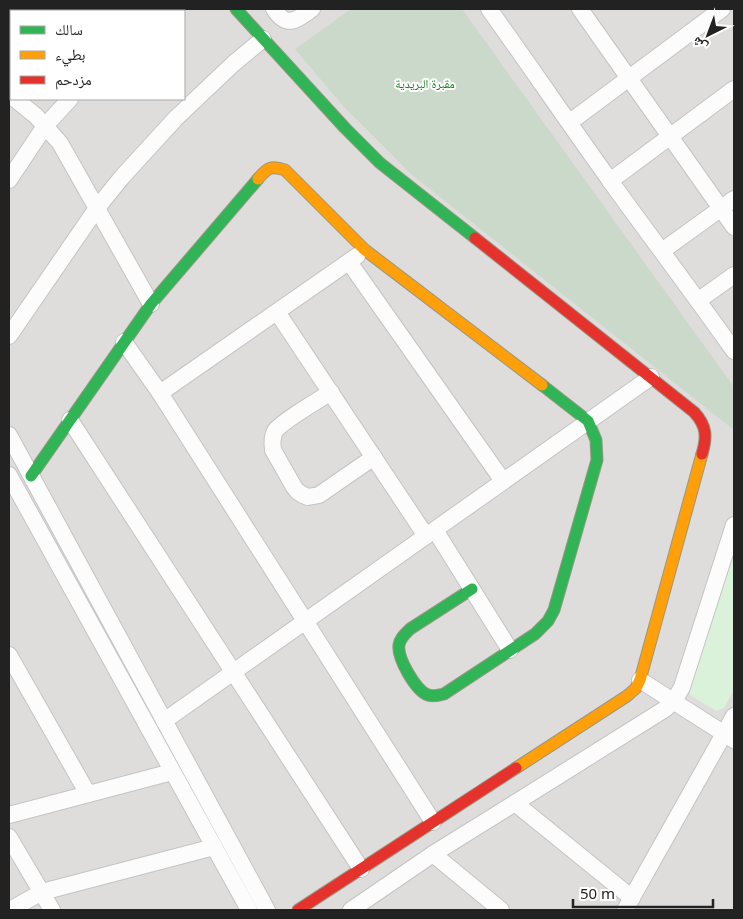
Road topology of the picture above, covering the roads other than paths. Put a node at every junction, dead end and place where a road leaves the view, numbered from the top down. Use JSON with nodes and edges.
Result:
{"nodes":[{"id":1,"x":236,"y":9,"type":"edge"},
{"id":2,"x":274,"y":9,"type":"edge"},
{"id":3,"x":312,"y":9,"type":"edge"},
{"id":4,"x":489,"y":9,"type":"edge"},
{"id":5,"x":722,"y":9,"type":"edge"},
{"id":6,"x":582,"y":10,"type":"edge"},
{"id":7,"x":263,"y":39,"type":"junction"},
{"id":8,"x":628,"y":78,"type":"junction"},
{"id":9,"x":734,"y":89,"type":"edge"},
{"id":10,"x":16,"y":100,"type":"edge"},
{"id":11,"x":69,"y":100,"type":"edge"},
{"id":12,"x":570,"y":122,"type":"junction"},
{"id":13,"x":46,"y":126,"type":"junction"},
{"id":14,"x":670,"y":137,"type":"junction"},
{"id":15,"x":9,"y":180,"type":"edge"},
{"id":16,"x":610,"y":181,"type":"junction"},
{"id":17,"x":734,"y":199,"type":"edge"},
{"id":18,"x":97,"y":208,"type":"junction"},
{"id":19,"x":721,"y":208,"type":"junction"},
{"id":20,"x":734,"y":227,"type":"edge"},
{"id":21,"x":365,"y":250,"type":"junction"},
{"id":22,"x":662,"y":252,"type":"junction"},
{"id":23,"x":349,"y":262,"type":"junction"},
{"id":24,"x":734,"y":275,"type":"edge"},
{"id":25,"x":699,"y":300,"type":"junction"},
{"id":26,"x":151,"y":304,"type":"junction"},
{"id":27,"x":277,"y":312,"type":"junction"},
{"id":28,"x":9,"y":336,"type":"edge"},
{"id":29,"x":124,"y":342,"type":"junction"},
{"id":30,"x":734,"y":351,"type":"edge"},
{"id":31,"x":651,"y":377,"type":"junction"},
{"id":32,"x":331,"y":392,"type":"junction"},
{"id":33,"x":160,"y":393,"type":"junction"},
{"id":34,"x":70,"y":420,"type":"junction"},
{"id":35,"x":588,"y":422,"type":"junction"},
{"id":36,"x":9,"y":435,"type":"edge"},
{"id":37,"x":374,"y":457,"type":"junction"},
{"id":38,"x":9,"y":475,"type":"edge"},
{"id":39,"x":31,"y":476,"type":"junction"},
{"id":40,"x":503,"y":482,"type":"junction"},
{"id":41,"x":734,"y":525,"type":"edge"},
{"id":42,"x":431,"y":533,"type":"junction"},
{"id":43,"x":472,"y":589,"type":"junction"},
{"id":44,"x":306,"y":621,"type":"junction"},
{"id":45,"x":510,"y":650,"type":"junction"},
{"id":46,"x":9,"y":655,"type":"edge"},
{"id":47,"x":234,"y":672,"type":"junction"},
{"id":48,"x":640,"y":680,"type":"junction"},
{"id":49,"x":674,"y":701,"type":"junction"},
{"id":50,"x":734,"y":716,"type":"edge"},
{"id":51,"x":164,"y":721,"type":"junction"},
{"id":52,"x":729,"y":737,"type":"edge"},
{"id":53,"x":172,"y":772,"type":"junction"},
{"id":54,"x":88,"y":794,"type":"junction"},
{"id":55,"x":516,"y":803,"type":"junction"},
{"id":56,"x":9,"y":815,"type":"edge"},
{"id":57,"x":433,"y":822,"type":"junction"},
{"id":58,"x":9,"y":837,"type":"edge"},
{"id":59,"x":214,"y":847,"type":"junction"},
{"id":60,"x":433,"y":854,"type":"junction"},
{"id":61,"x":361,"y":869,"type":"junction"},
{"id":62,"x":42,"y":892,"type":"junction"},
{"id":63,"x":628,"y":904,"type":"edge"},
{"id":64,"x":10,"y":910,"type":"edge"},
{"id":65,"x":52,"y":910,"type":"edge"},
{"id":66,"x":249,"y":910,"type":"edge"},
{"id":67,"x":267,"y":910,"type":"edge"},
{"id":68,"x":298,"y":910,"type":"edge"},
{"id":69,"x":352,"y":910,"type":"edge"},
{"id":70,"x":501,"y":910,"type":"edge"}],
"edges":[{"from":1,"to":7,"type":"street"},
{"from":2,"to":3,"type":"street"},
{"from":4,"to":12,"type":"street"},
{"from":5,"to":8,"type":"street"},
{"from":6,"to":8,"type":"street"},
{"from":7,"to":18,"type":"street"},
{"from":7,"to":31,"type":"street"},
{"from":8,"to":12,"type":"street"},
{"from":8,"to":14,"type":"street"},
{"from":9,"to":14,"type":"street"},
{"from":10,"to":13,"type":"street"},
{"from":11,"to":13,"type":"street"},
{"from":12,"to":16,"type":"street"},
{"from":13,"to":15,"type":"street"},
{"from":13,"to":18,"type":"street"},
{"from":14,"to":16,"type":"street"},
{"from":14,"to":19,"type":"street"},
{"from":16,"to":22,"type":"street"},
{"from":17,"to":19,"type":"street"},
{"from":18,"to":26,"type":"street"},
{"from":18,"to":28,"type":"street"},
{"from":19,"to":20,"type":"street"},
{"from":19,"to":22,"type":"street"},
{"from":21,"to":23,"type":"street"},
{"from":21,"to":26,"type":"street"},
{"from":21,"to":35,"type":"street"},
{"from":22,"to":25,"type":"street"},
{"from":23,"to":27,"type":"street"},
{"from":23,"to":40,"type":"street"},
{"from":24,"to":25,"type":"street"},
{"from":25,"to":30,"type":"street"},
{"from":26,"to":29,"type":"street"},
{"from":27,"to":32,"type":"street"},
{"from":27,"to":33,"type":"street"},
{"from":29,"to":33,"type":"street"},
{"from":29,"to":34,"type":"street"},
{"from":31,"to":35,"type":"street"},
{"from":31,"to":48,"type":"street"},
{"from":32,"to":37,"type":"street"},
{"from":32,"to":37,"type":"street"},
{"from":33,"to":44,"type":"street"},
{"from":34,"to":39,"type":"street"},
{"from":34,"to":47,"type":"street"},
{"from":35,"to":40,"type":"street"},
{"from":35,"to":45,"type":"street"},
{"from":36,"to":39,"type":"street"},
{"from":37,"to":42,"type":"street"},
{"from":38,"to":53,"type":"street"},
{"from":39,"to":51,"type":"street"},
{"from":40,"to":42,"type":"street"},
{"from":41,"to":49,"type":"street"},
{"from":42,"to":43,"type":"street"},
{"from":42,"to":44,"type":"street"},
{"from":43,"to":45,"type":"street"},
{"from":43,"to":45,"type":"street"},
{"from":44,"to":47,"type":"street"},
{"from":44,"to":57,"type":"street"},
{"from":46,"to":54,"type":"street"},
{"from":47,"to":51,"type":"street"},
{"from":47,"to":61,"type":"street"},
{"from":48,"to":49,"type":"street"},
{"from":48,"to":57,"type":"street"},
{"from":49,"to":52,"type":"street"},
{"from":49,"to":55,"type":"street"},
{"from":50,"to":52,"type":"street"},
{"from":51,"to":67,"type":"street"},
{"from":52,"to":63,"type":"street"},
{"from":53,"to":54,"type":"street"},
{"from":53,"to":59,"type":"street"},
{"from":54,"to":56,"type":"street"},
{"from":55,"to":60,"type":"street"},
{"from":55,"to":63,"type":"street"},
{"from":57,"to":61,"type":"street"},
{"from":58,"to":62,"type":"street"},
{"from":59,"to":62,"type":"street"},
{"from":59,"to":66,"type":"street"},
{"from":60,"to":69,"type":"street"},
{"from":60,"to":70,"type":"street"},
{"from":61,"to":68,"type":"street"},
{"from":62,"to":64,"type":"street"},
{"from":62,"to":65,"type":"street"}]}
